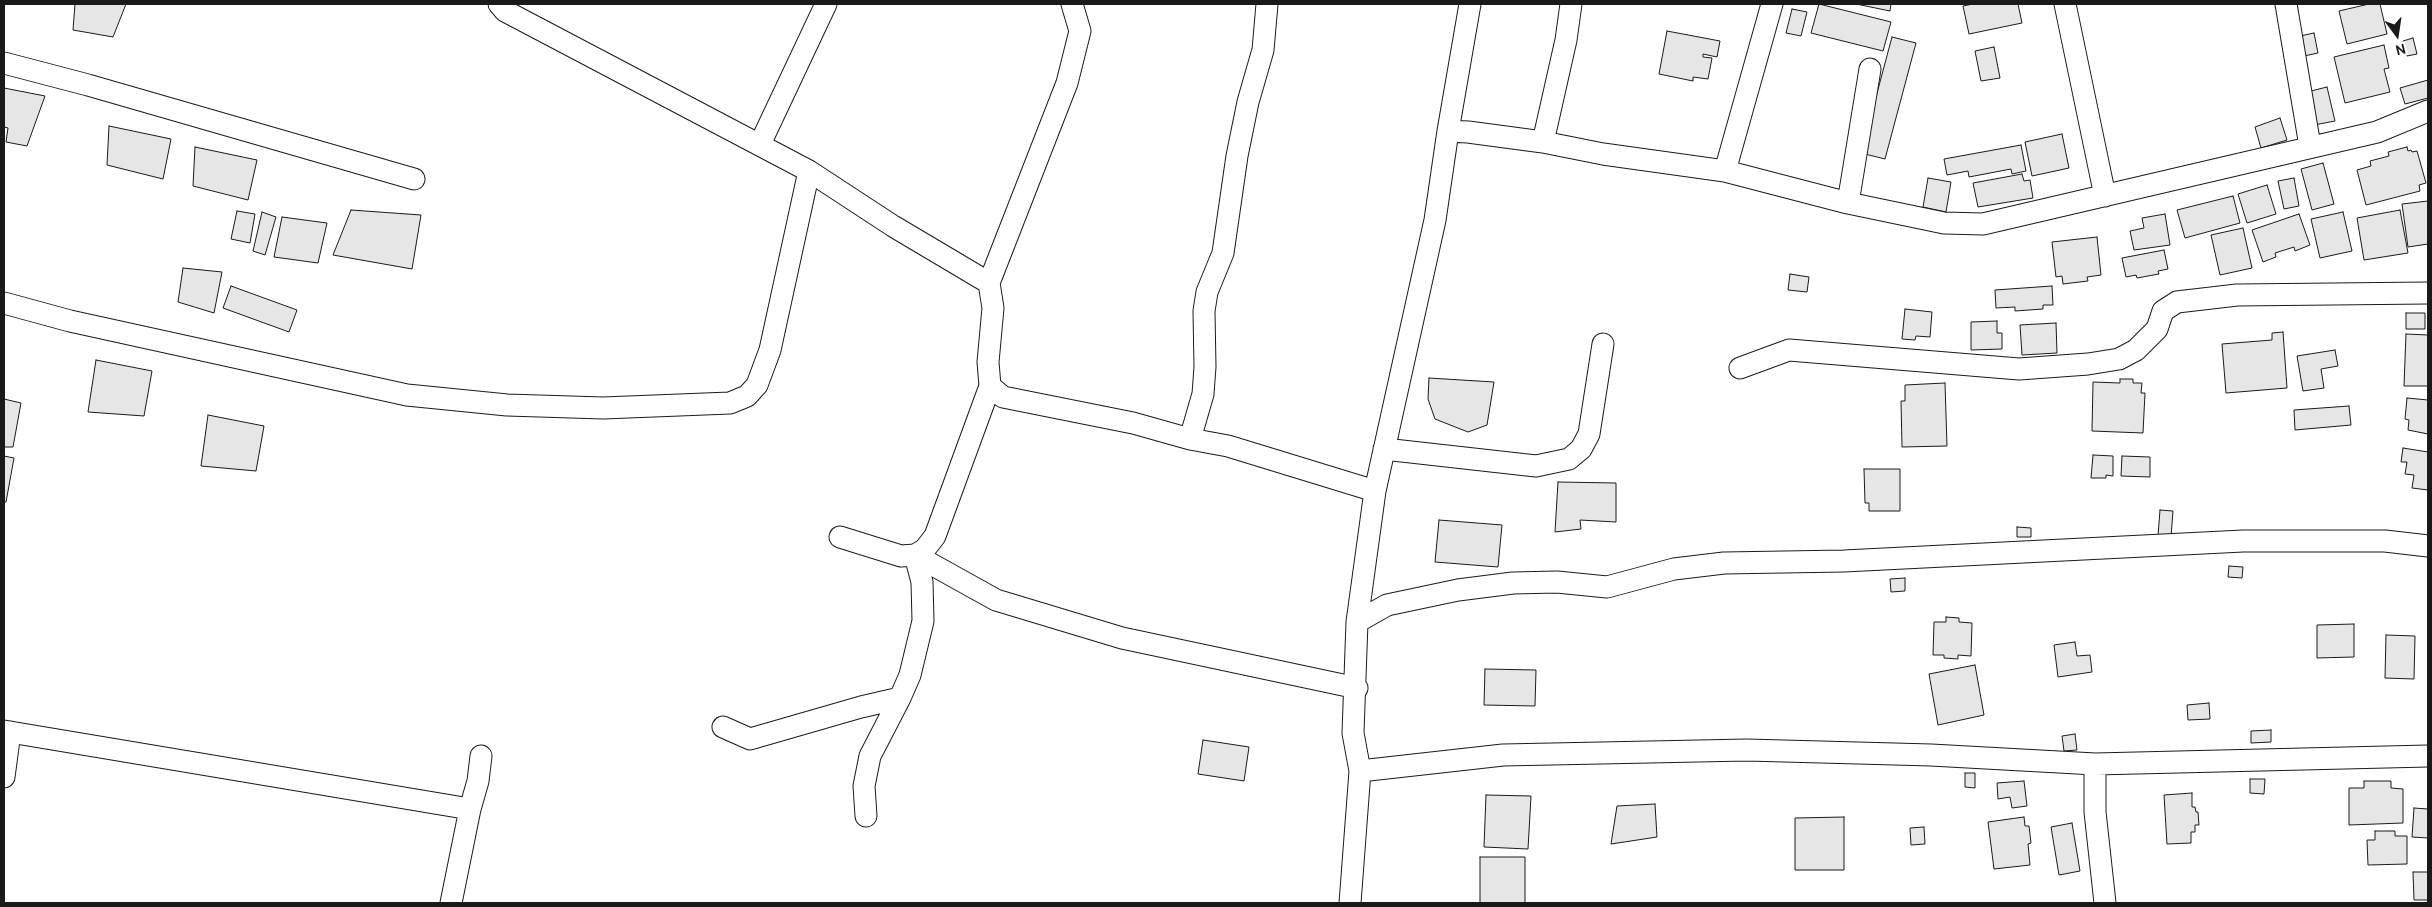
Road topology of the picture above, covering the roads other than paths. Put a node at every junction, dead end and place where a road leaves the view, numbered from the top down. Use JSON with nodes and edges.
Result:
{"nodes":[{"id":1,"x":499,"y":4,"type":"edge"},
{"id":2,"x":826,"y":4,"type":"edge"},
{"id":3,"x":1072,"y":4,"type":"edge"},
{"id":4,"x":1266,"y":4,"type":"edge"},
{"id":5,"x":1470,"y":4,"type":"edge"},
{"id":6,"x":1571,"y":4,"type":"edge"},
{"id":7,"x":1772,"y":4,"type":"edge"},
{"id":8,"x":2065,"y":4,"type":"edge"},
{"id":9,"x":2286,"y":4,"type":"edge"},
{"id":10,"x":4,"y":63,"type":"edge"},
{"id":11,"x":1870,"y":69,"type":"dead end"},
{"id":12,"x":2428,"y":111,"type":"edge"},
{"id":13,"x":1448,"y":131,"type":"junction"},
{"id":14,"x":1543,"y":142,"type":"junction"},
{"id":15,"x":760,"y":144,"type":"junction"},
{"id":16,"x":2310,"y":146,"type":"junction"},
{"id":17,"x":809,"y":171,"type":"junction"},
{"id":18,"x":1725,"y":171,"type":"junction"},
{"id":19,"x":414,"y":179,"type":"dead end"},
{"id":20,"x":2105,"y":196,"type":"junction"},
{"id":21,"x":1848,"y":203,"type":"junction"},
{"id":22,"x":989,"y":283,"type":"junction"},
{"id":23,"x":2428,"y":293,"type":"edge"},
{"id":24,"x":4,"y":304,"type":"edge"},
{"id":25,"x":1603,"y":344,"type":"dead end"},
{"id":26,"x":1740,"y":368,"type":"dead end"},
{"id":27,"x":990,"y":386,"type":"junction"},
{"id":28,"x":1190,"y":439,"type":"junction"},
{"id":29,"x":1384,"y":449,"type":"junction"},
{"id":30,"x":1375,"y":490,"type":"junction"},
{"id":31,"x":840,"y":537,"type":"dead end"},
{"id":32,"x":2428,"y":546,"type":"edge"},
{"id":33,"x":915,"y":555,"type":"junction"},
{"id":34,"x":1357,"y":622,"type":"junction"},
{"id":35,"x":1356,"y":688,"type":"junction"},
{"id":36,"x":900,"y":698,"type":"junction"},
{"id":37,"x":723,"y":728,"type":"dead end"},
{"id":38,"x":7,"y":732,"type":"edge"},
{"id":39,"x":481,"y":756,"type":"dead end"},
{"id":40,"x":2428,"y":756,"type":"edge"},
{"id":41,"x":2095,"y":764,"type":"junction"},
{"id":42,"x":1360,"y":771,"type":"junction"},
{"id":43,"x":4,"y":777,"type":"edge"},
{"id":44,"x":470,"y":809,"type":"junction"},
{"id":45,"x":866,"y":816,"type":"dead end"},
{"id":46,"x":451,"y":903,"type":"edge"},
{"id":47,"x":1350,"y":903,"type":"edge"},
{"id":48,"x":2105,"y":903,"type":"edge"}],
"edges":[{"from":1,"to":15,"type":"street"},
{"from":2,"to":15,"type":"street"},
{"from":3,"to":22,"type":"street"},
{"from":4,"to":28,"type":"street"},
{"from":5,"to":13,"type":"street"},
{"from":6,"to":14,"type":"street"},
{"from":7,"to":18,"type":"street"},
{"from":8,"to":20,"type":"street"},
{"from":9,"to":16,"type":"street"},
{"from":10,"to":19,"type":"street"},
{"from":11,"to":21,"type":"street"},
{"from":12,"to":16,"type":"street"},
{"from":13,"to":14,"type":"street"},
{"from":13,"to":29,"type":"street"},
{"from":14,"to":18,"type":"street"},
{"from":15,"to":17,"type":"street"},
{"from":16,"to":20,"type":"street"},
{"from":17,"to":22,"type":"street"},
{"from":17,"to":24,"type":"street"},
{"from":18,"to":21,"type":"street"},
{"from":20,"to":21,"type":"street"},
{"from":22,"to":27,"type":"street"},
{"from":23,"to":26,"type":"street"},
{"from":25,"to":29,"type":"street"},
{"from":27,"to":28,"type":"street"},
{"from":27,"to":33,"type":"street"},
{"from":28,"to":30,"type":"street"},
{"from":29,"to":30,"type":"street"},
{"from":30,"to":34,"type":"street"},
{"from":31,"to":33,"type":"street"},
{"from":32,"to":34,"type":"street"},
{"from":33,"to":35,"type":"street"},
{"from":33,"to":36,"type":"street"},
{"from":34,"to":35,"type":"street"},
{"from":35,"to":42,"type":"street"},
{"from":36,"to":37,"type":"street"},
{"from":36,"to":45,"type":"street"},
{"from":38,"to":43,"type":"street"},
{"from":38,"to":44,"type":"street"},
{"from":39,"to":44,"type":"street"},
{"from":40,"to":41,"type":"street"},
{"from":41,"to":42,"type":"street"},
{"from":41,"to":48,"type":"street"},
{"from":42,"to":47,"type":"street"},
{"from":44,"to":46,"type":"street"}]}
